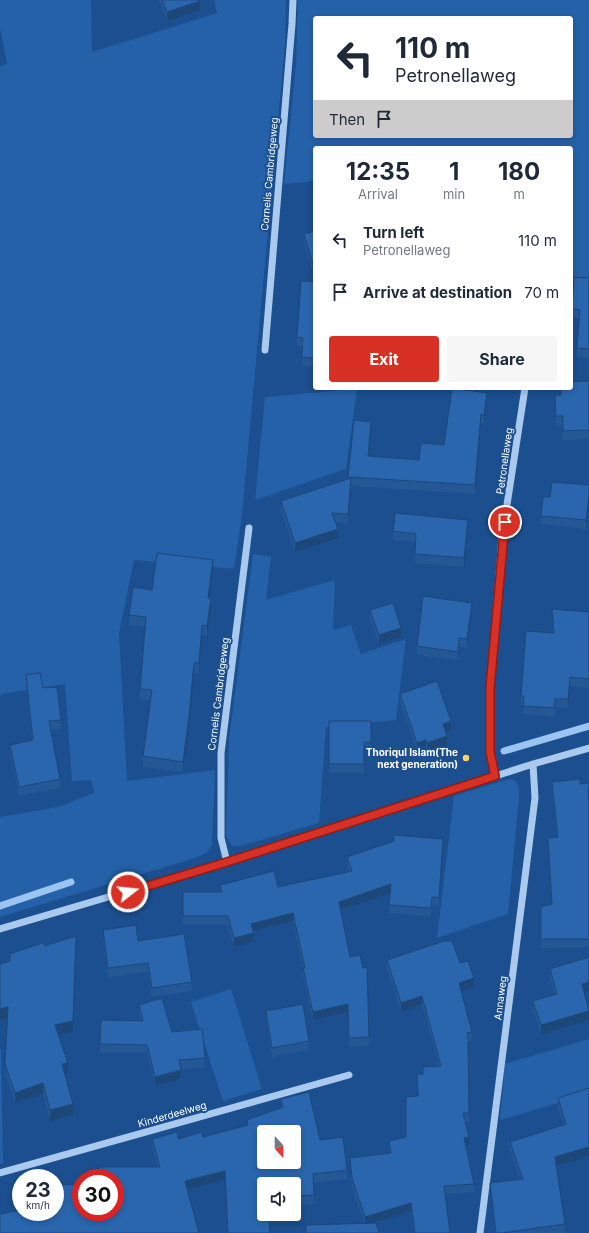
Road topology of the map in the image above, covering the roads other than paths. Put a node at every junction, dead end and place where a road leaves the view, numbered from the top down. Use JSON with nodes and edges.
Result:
{"nodes":[{"id":1,"x":293,"y":0,"type":"edge"},
{"id":2,"x":265,"y":350,"type":"dead end"},
{"id":3,"x":525,"y":390,"type":"edge"},
{"id":4,"x":249,"y":528,"type":"dead end"},
{"id":5,"x":589,"y":748,"type":"edge"},
{"id":6,"x":533,"y":764,"type":"junction"},
{"id":7,"x":495,"y":776,"type":"junction"},
{"id":8,"x":227,"y":862,"type":"junction"},
{"id":9,"x":0,"y":929,"type":"edge"},
{"id":10,"x":349,"y":1075,"type":"dead end"},
{"id":11,"x":0,"y":1173,"type":"edge"},
{"id":12,"x":480,"y":1233,"type":"edge"}],
"edges":[{"from":1,"to":2,"type":"street","name":"Cornelis Cambridgeweg"},
{"from":3,"to":7,"type":"street","name":"Petronellaweg"},
{"from":4,"to":8,"type":"street","name":"Cornelis Cambridgeweg"},
{"from":5,"to":6,"type":"street"},
{"from":6,"to":7,"type":"street"},
{"from":6,"to":12,"type":"street","name":"Annaweg"},
{"from":7,"to":8,"type":"street"},
{"from":8,"to":9,"type":"street"},
{"from":10,"to":11,"type":"street","name":"Kinderdeelweg"}]}
